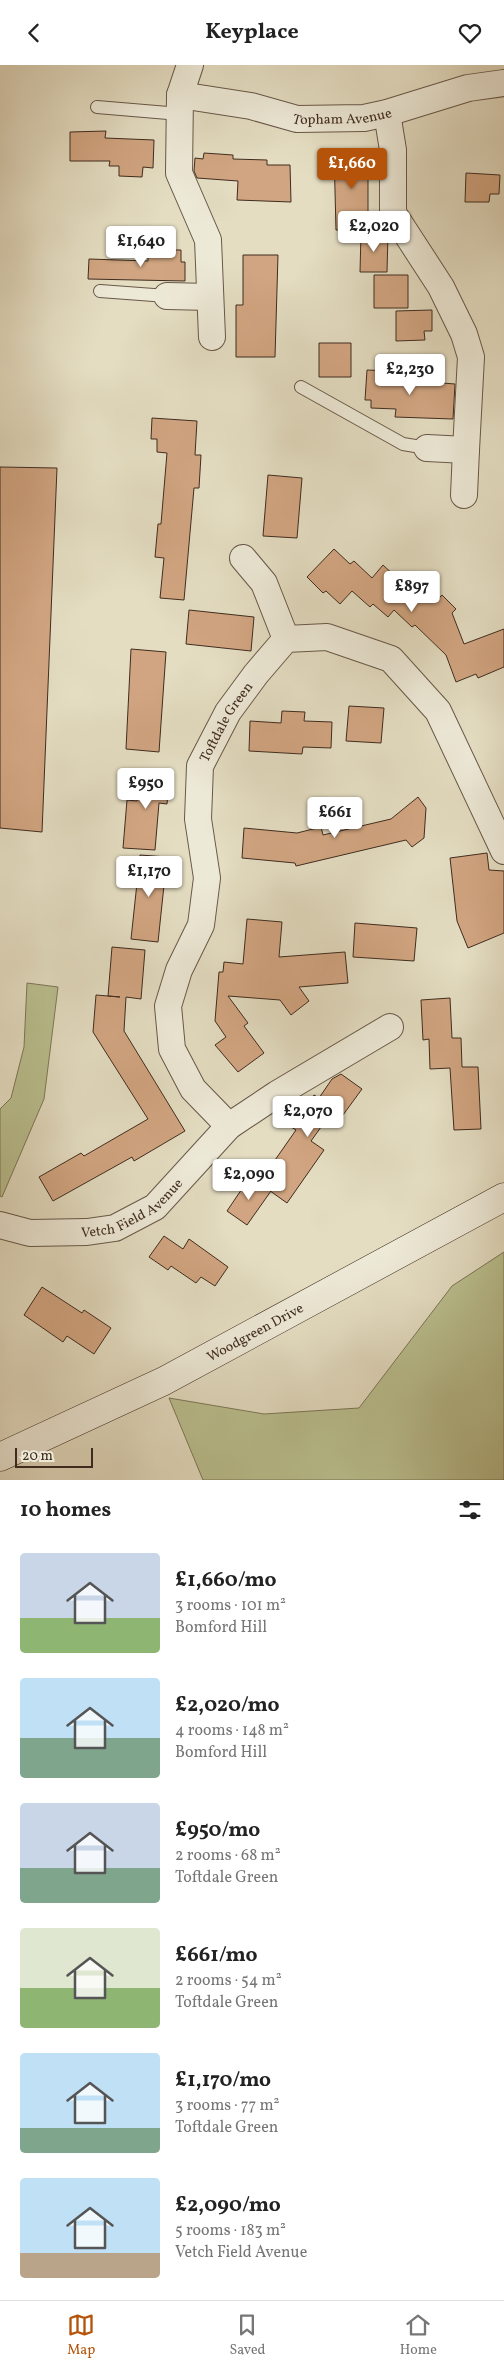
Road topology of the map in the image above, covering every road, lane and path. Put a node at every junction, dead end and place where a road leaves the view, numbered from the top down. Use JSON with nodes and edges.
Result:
{"nodes":[{"id":1,"x":190,"y":65,"type":"edge"},
{"id":2,"x":504,"y":83,"type":"edge"},
{"id":3,"x":180,"y":104,"type":"junction"},
{"id":4,"x":96,"y":107,"type":"dead end"},
{"id":5,"x":387,"y":113,"type":"junction"},
{"id":6,"x":100,"y":291,"type":"dead end"},
{"id":7,"x":167,"y":296,"type":"joint"},
{"id":8,"x":210,"y":297,"type":"junction"},
{"id":9,"x":212,"y":337,"type":"dead end"},
{"id":10,"x":301,"y":387,"type":"dead end"},
{"id":11,"x":427,"y":447,"type":"joint"},
{"id":12,"x":466,"y":450,"type":"junction"},
{"id":13,"x":464,"y":495,"type":"dead end"},
{"id":14,"x":243,"y":558,"type":"dead end"},
{"id":15,"x":286,"y":639,"type":"junction"},
{"id":16,"x":504,"y":851,"type":"edge"},
{"id":17,"x":390,"y":1027,"type":"dead end"},
{"id":18,"x":229,"y":1126,"type":"junction"},
{"id":19,"x":504,"y":1197,"type":"edge"},
{"id":20,"x":0,"y":1225,"type":"edge"},
{"id":21,"x":0,"y":1457,"type":"edge"}],
"edges":[{"from":1,"to":3,"type":"street"},
{"from":2,"to":5,"type":"street","name":"Topham Avenue"},
{"from":3,"to":4,"type":"lane"},
{"from":3,"to":5,"type":"street","name":"Topham Avenue"},
{"from":3,"to":8,"type":"street"},
{"from":5,"to":12,"type":"street"},
{"from":6,"to":7,"type":"lane"},
{"from":7,"to":8,"type":"street"},
{"from":8,"to":9,"type":"street"},
{"from":10,"to":11,"type":"lane"},
{"from":11,"to":12,"type":"street"},
{"from":12,"to":13,"type":"street"},
{"from":14,"to":15,"type":"street"},
{"from":15,"to":16,"type":"street"},
{"from":15,"to":18,"type":"street","name":"Toftdale Green"},
{"from":17,"to":18,"type":"street","name":"Vetch Field Avenue"},
{"from":18,"to":20,"type":"street","name":"Vetch Field Avenue"},
{"from":19,"to":21,"type":"main road","name":"Woodgreen Drive"}]}
